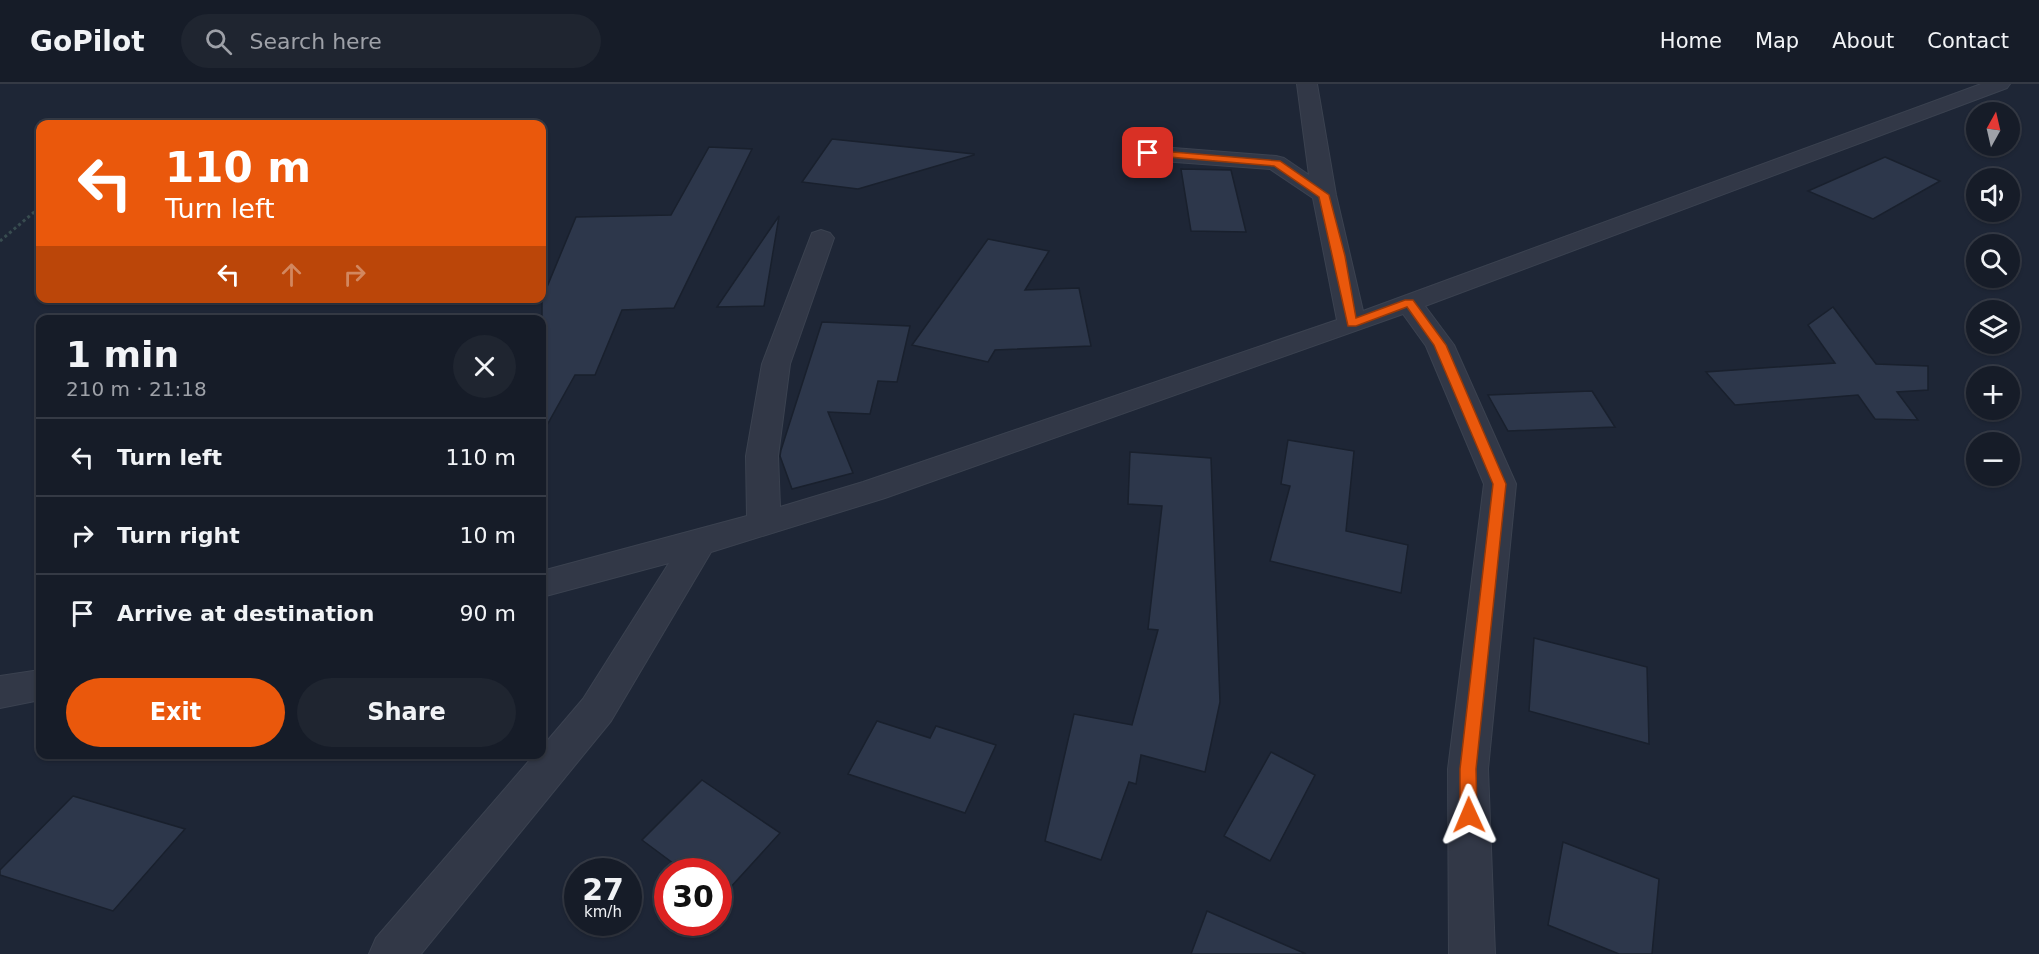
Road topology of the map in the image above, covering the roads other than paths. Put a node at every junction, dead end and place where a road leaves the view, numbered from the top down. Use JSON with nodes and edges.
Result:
{"nodes":[{"id":1,"x":1307,"y":84,"type":"edge"},
{"id":2,"x":2000,"y":84,"type":"edge"},
{"id":3,"x":1148,"y":153,"type":"dead end"},
{"id":4,"x":1324,"y":195,"type":"junction"},
{"id":5,"x":821,"y":238,"type":"dead end"},
{"id":6,"x":1409,"y":303,"type":"junction"},
{"id":7,"x":1352,"y":324,"type":"junction"},
{"id":8,"x":764,"y":524,"type":"junction"},
{"id":9,"x":699,"y":543,"type":"junction"},
{"id":10,"x":546,"y":583,"type":"edge"},
{"id":11,"x":36,"y":686,"type":"edge"},
{"id":12,"x":0,"y":692,"type":"edge"},
{"id":13,"x":392,"y":954,"type":"edge"},
{"id":14,"x":1472,"y":954,"type":"edge"}],
"edges":[{"from":1,"to":4,"type":"street"},
{"from":2,"to":6,"type":"street"},
{"from":3,"to":4,"type":"street"},
{"from":4,"to":7,"type":"street"},
{"from":5,"to":8,"type":"street"},
{"from":6,"to":7,"type":"street"},
{"from":6,"to":14,"type":"street"},
{"from":7,"to":8,"type":"street"},
{"from":8,"to":9,"type":"street"},
{"from":9,"to":10,"type":"street"},
{"from":9,"to":13,"type":"street"},
{"from":11,"to":12,"type":"street"}]}
